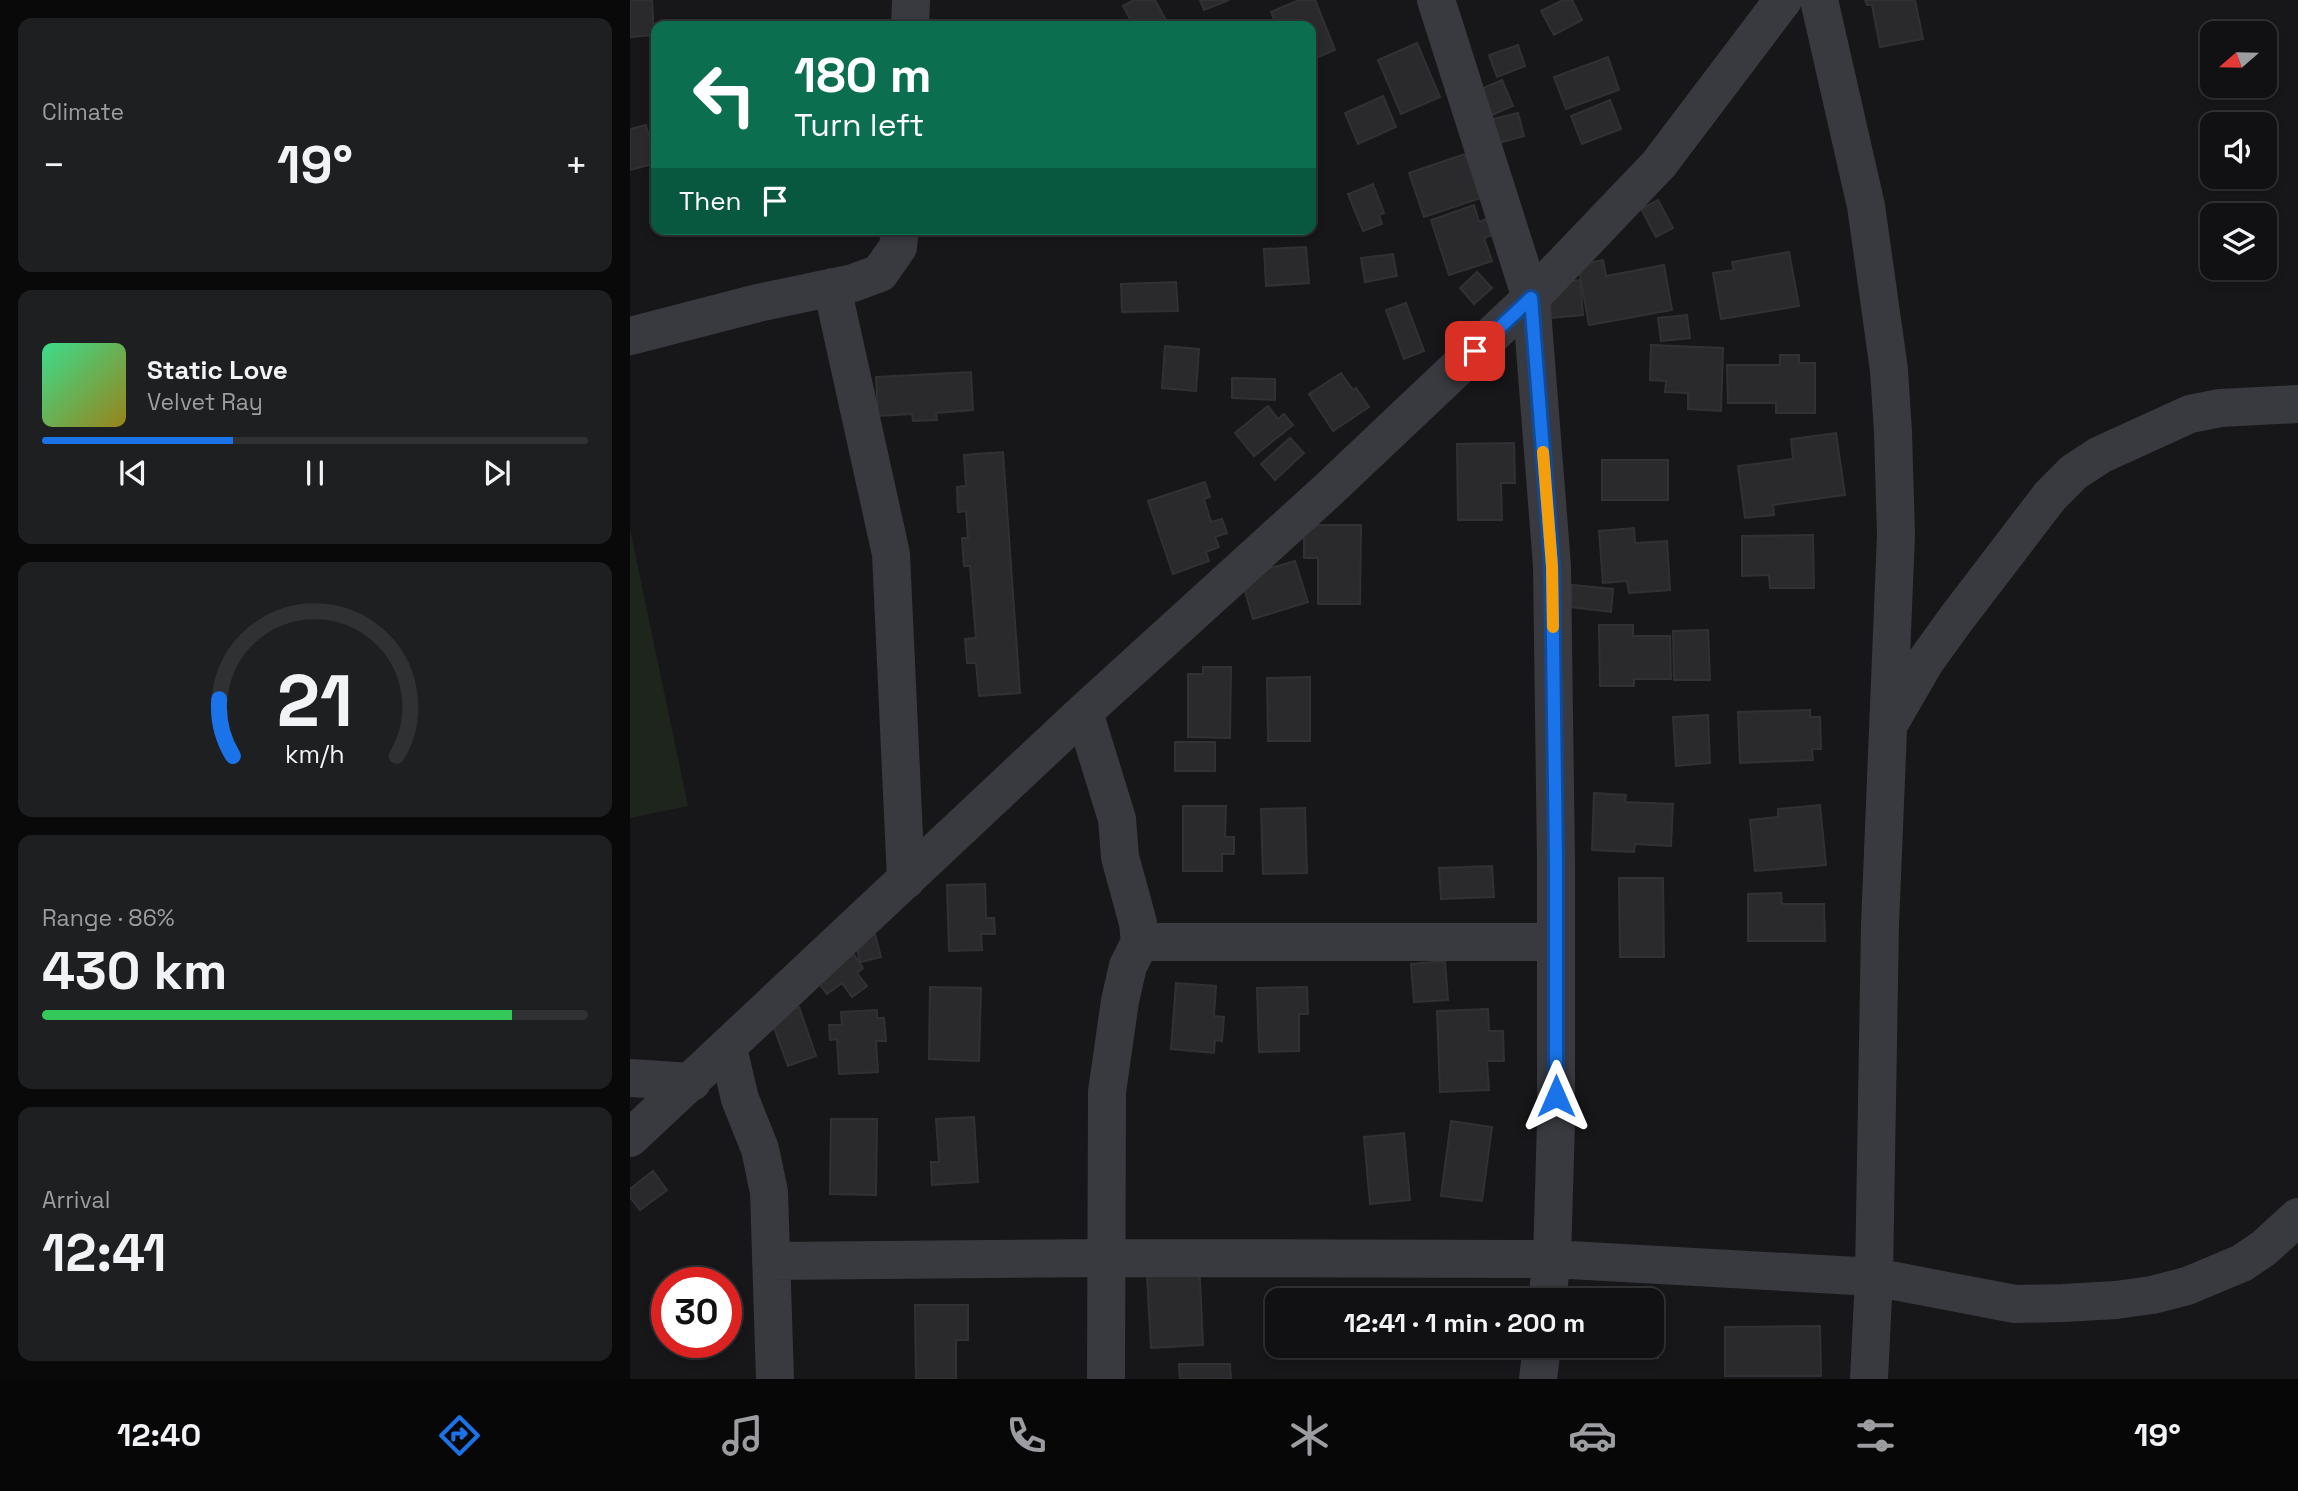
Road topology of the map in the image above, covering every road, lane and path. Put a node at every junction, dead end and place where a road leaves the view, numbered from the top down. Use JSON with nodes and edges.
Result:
{"nodes":[{"id":1,"x":911,"y":0,"type":"edge"},
{"id":2,"x":1436,"y":0,"type":"edge"},
{"id":3,"x":1783,"y":0,"type":"edge"},
{"id":4,"x":1819,"y":0,"type":"edge"},
{"id":5,"x":910,"y":21,"type":"edge"},
{"id":6,"x":899,"y":235,"type":"edge"},
{"id":7,"x":832,"y":287,"type":"junction"},
{"id":8,"x":1531,"y":298,"type":"junction"},
{"id":9,"x":630,"y":336,"type":"edge"},
{"id":10,"x":2298,"y":404,"type":"edge"},
{"id":11,"x":1084,"y":712,"type":"junction"},
{"id":12,"x":1889,"y":724,"type":"junction"},
{"id":13,"x":906,"y":880,"type":"junction"},
{"id":14,"x":1140,"y":942,"type":"junction"},
{"id":15,"x":1556,"y":942,"type":"junction"},
{"id":16,"x":729,"y":1048,"type":"junction"},
{"id":17,"x":630,"y":1078,"type":"edge"},
{"id":18,"x":692,"y":1082,"type":"junction"},
{"id":19,"x":630,"y":1138,"type":"edge"},
{"id":20,"x":2298,"y":1217,"type":"edge"},
{"id":21,"x":1107,"y":1258,"type":"junction"},
{"id":22,"x":1552,"y":1259,"type":"junction"},
{"id":23,"x":771,"y":1261,"type":"junction"},
{"id":24,"x":1874,"y":1277,"type":"junction"},
{"id":25,"x":1548,"y":1288,"type":"edge"},
{"id":26,"x":1541,"y":1358,"type":"edge"},
{"id":27,"x":775,"y":1379,"type":"edge"},
{"id":28,"x":1106,"y":1379,"type":"edge"},
{"id":29,"x":1538,"y":1379,"type":"edge"},
{"id":30,"x":1869,"y":1379,"type":"edge"}],
"edges":[{"from":1,"to":5,"type":"street"},
{"from":2,"to":8,"type":"street"},
{"from":3,"to":8,"type":"street"},
{"from":4,"to":12,"type":"street"},
{"from":6,"to":7,"type":"street"},
{"from":7,"to":9,"type":"street"},
{"from":7,"to":13,"type":"street"},
{"from":8,"to":11,"type":"street"},
{"from":8,"to":15,"type":"street"},
{"from":10,"to":12,"type":"street"},
{"from":11,"to":13,"type":"street"},
{"from":11,"to":14,"type":"street"},
{"from":12,"to":24,"type":"street"},
{"from":13,"to":16,"type":"street"},
{"from":14,"to":15,"type":"street"},
{"from":14,"to":21,"type":"street"},
{"from":15,"to":22,"type":"street"},
{"from":16,"to":18,"type":"street"},
{"from":16,"to":23,"type":"street"},
{"from":17,"to":18,"type":"street"},
{"from":18,"to":19,"type":"street"},
{"from":20,"to":24,"type":"street"},
{"from":21,"to":22,"type":"street"},
{"from":21,"to":23,"type":"street"},
{"from":21,"to":28,"type":"street"},
{"from":22,"to":24,"type":"street"},
{"from":22,"to":25,"type":"street"},
{"from":23,"to":27,"type":"street"},
{"from":24,"to":30,"type":"street"},
{"from":26,"to":29,"type":"street"}]}
